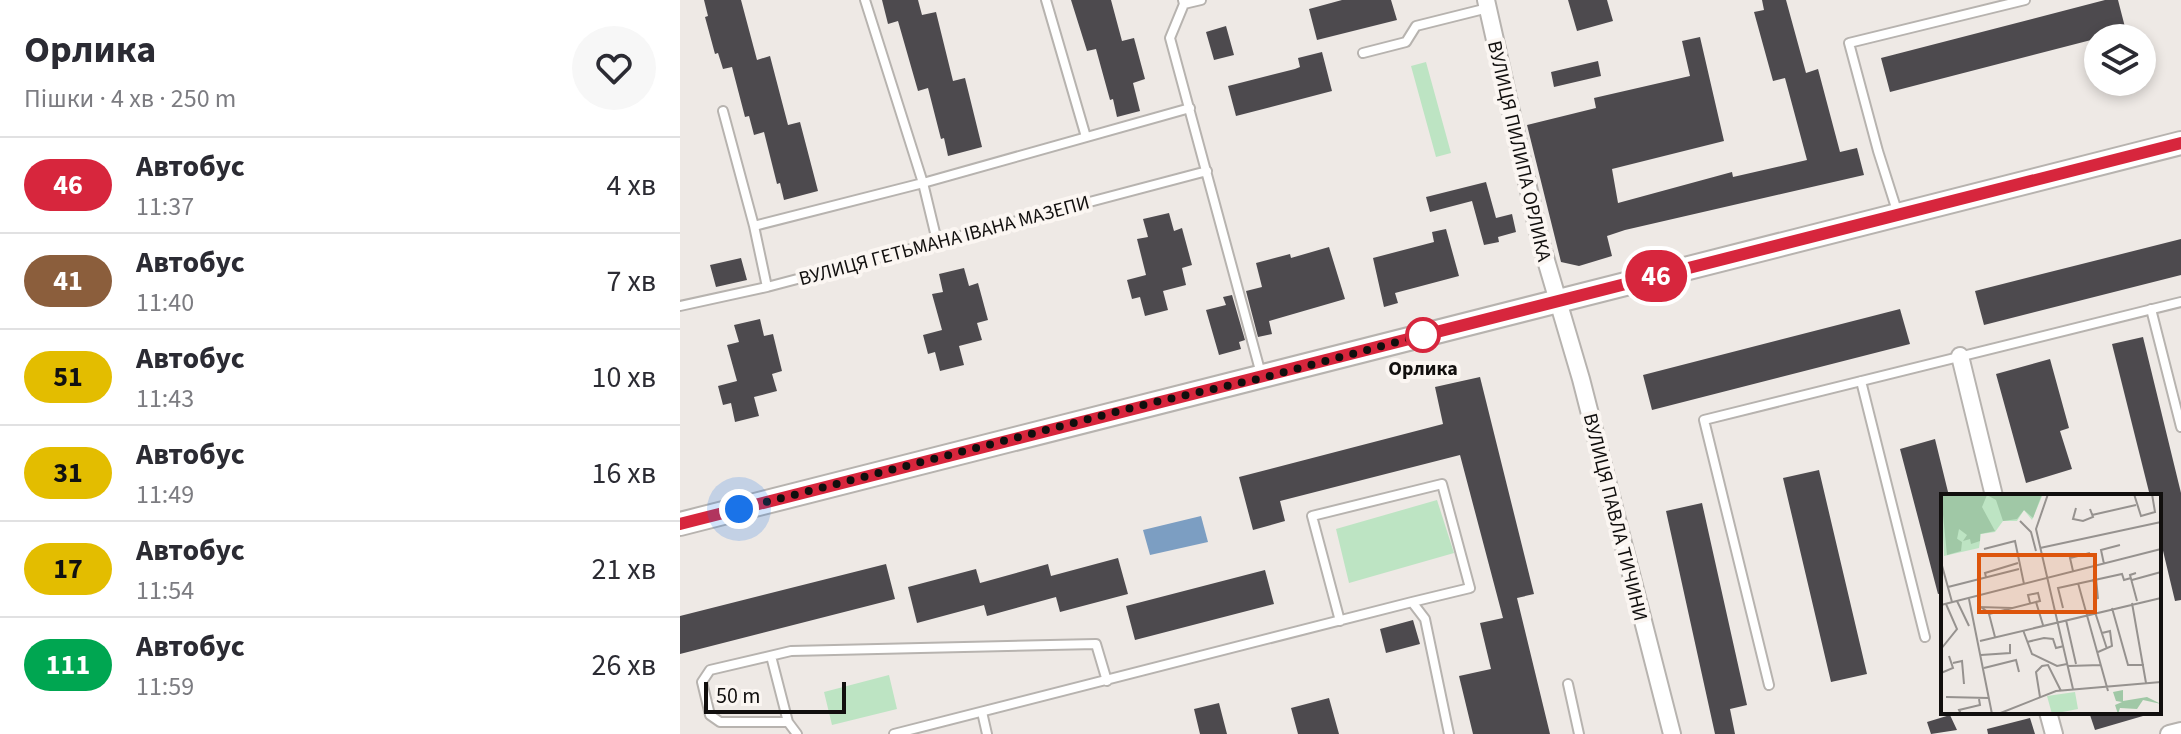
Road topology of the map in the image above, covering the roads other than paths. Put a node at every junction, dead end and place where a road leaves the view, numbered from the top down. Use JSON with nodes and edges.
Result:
{"nodes":[{"id":1,"x":865,"y":0,"type":"edge"},
{"id":2,"x":1046,"y":0,"type":"edge"},
{"id":3,"x":1201,"y":0,"type":"edge"},
{"id":4,"x":2025,"y":0,"type":"edge"},
{"id":5,"x":1184,"y":2,"type":"edge"},
{"id":6,"x":1487,"y":4,"type":"edge"},
{"id":7,"x":1363,"y":53,"type":"dead end"},
{"id":8,"x":1190,"y":108,"type":"junction"},
{"id":9,"x":723,"y":111,"type":"dead end"},
{"id":10,"x":1086,"y":137,"type":"junction"},
{"id":11,"x":2181,"y":143,"type":"edge"},
{"id":12,"x":1207,"y":171,"type":"junction"},
{"id":13,"x":923,"y":183,"type":"junction"},
{"id":14,"x":1898,"y":214,"type":"junction"},
{"id":15,"x":754,"y":226,"type":"junction"},
{"id":16,"x":937,"y":241,"type":"junction"},
{"id":17,"x":767,"y":287,"type":"junction"},
{"id":18,"x":1556,"y":302,"type":"junction"},
{"id":19,"x":2181,"y":302,"type":"edge"},
{"id":20,"x":680,"y":306,"type":"edge"},
{"id":21,"x":2151,"y":309,"type":"junction"},
{"id":22,"x":1960,"y":356,"type":"junction"},
{"id":23,"x":1262,"y":378,"type":"junction"},
{"id":24,"x":1861,"y":381,"type":"junction"},
{"id":25,"x":2181,"y":427,"type":"edge"},
{"id":26,"x":1994,"y":494,"type":"edge"},
{"id":27,"x":680,"y":524,"type":"edge"},
{"id":28,"x":1412,"y":602,"type":"junction"},
{"id":29,"x":1340,"y":621,"type":"junction"},
{"id":30,"x":1925,"y":637,"type":"dead end"},
{"id":31,"x":771,"y":656,"type":"junction"},
{"id":32,"x":1107,"y":681,"type":"junction"},
{"id":33,"x":1568,"y":684,"type":"dead end"},
{"id":34,"x":1769,"y":685,"type":"dead end"},
{"id":35,"x":982,"y":712,"type":"junction"},
{"id":36,"x":2049,"y":714,"type":"edge"},
{"id":37,"x":788,"y":722,"type":"junction"},
{"id":38,"x":2181,"y":731,"type":"edge"},
{"id":39,"x":797,"y":734,"type":"edge"},
{"id":40,"x":894,"y":734,"type":"edge"},
{"id":41,"x":987,"y":734,"type":"edge"},
{"id":42,"x":1449,"y":734,"type":"edge"},
{"id":43,"x":1579,"y":734,"type":"edge"},
{"id":44,"x":1672,"y":734,"type":"edge"},
{"id":45,"x":2054,"y":734,"type":"edge"},
{"id":46,"x":2169,"y":734,"type":"edge"}],
"edges":[{"from":1,"to":13,"type":"lane"},
{"from":2,"to":10,"type":"lane"},
{"from":3,"to":5,"type":"lane"},
{"from":4,"to":14,"type":"lane"},
{"from":5,"to":8,"type":"lane"},
{"from":6,"to":7,"type":"lane"},
{"from":6,"to":18,"type":"street","name":"ВУЛИЦЯ ПИЛИПА ОРЛИКА"},
{"from":8,"to":10,"type":"lane"},
{"from":8,"to":12,"type":"lane"},
{"from":9,"to":15,"type":"lane"},
{"from":10,"to":13,"type":"lane"},
{"from":11,"to":14,"type":"main road"},
{"from":12,"to":16,"type":"lane","name":"ВУЛИЦЯ ГЕТЬМАНА ІВАНА МАЗЕПИ"},
{"from":12,"to":23,"type":"lane"},
{"from":13,"to":15,"type":"lane"},
{"from":13,"to":16,"type":"lane"},
{"from":14,"to":18,"type":"main road"},
{"from":15,"to":17,"type":"lane"},
{"from":16,"to":17,"type":"lane","name":"ВУЛИЦЯ ГЕТЬМАНА ІВАНА МАЗЕПИ"},
{"from":17,"to":20,"type":"lane","name":"ВУЛИЦЯ ГЕТЬМАНА ІВАНА МАЗЕПИ"},
{"from":18,"to":23,"type":"main road"},
{"from":18,"to":44,"type":"street","name":"ВУЛИЦЯ ПАВЛА ТИЧИНИ"},
{"from":19,"to":21,"type":"lane"},
{"from":21,"to":22,"type":"lane"},
{"from":21,"to":25,"type":"lane"},
{"from":22,"to":24,"type":"lane"},
{"from":22,"to":26,"type":"street"},
{"from":23,"to":27,"type":"main road"},
{"from":24,"to":30,"type":"lane"},
{"from":24,"to":34,"type":"lane"},
{"from":28,"to":29,"type":"lane"},
{"from":28,"to":29,"type":"lane"},
{"from":28,"to":42,"type":"lane"},
{"from":29,"to":32,"type":"lane"},
{"from":31,"to":32,"type":"lane"},
{"from":31,"to":37,"type":"lane"},
{"from":31,"to":37,"type":"lane"},
{"from":32,"to":35,"type":"lane"},
{"from":33,"to":43,"type":"lane"},
{"from":35,"to":40,"type":"lane"},
{"from":35,"to":41,"type":"lane"},
{"from":36,"to":45,"type":"street"},
{"from":37,"to":39,"type":"lane"},
{"from":38,"to":46,"type":"street"}]}
